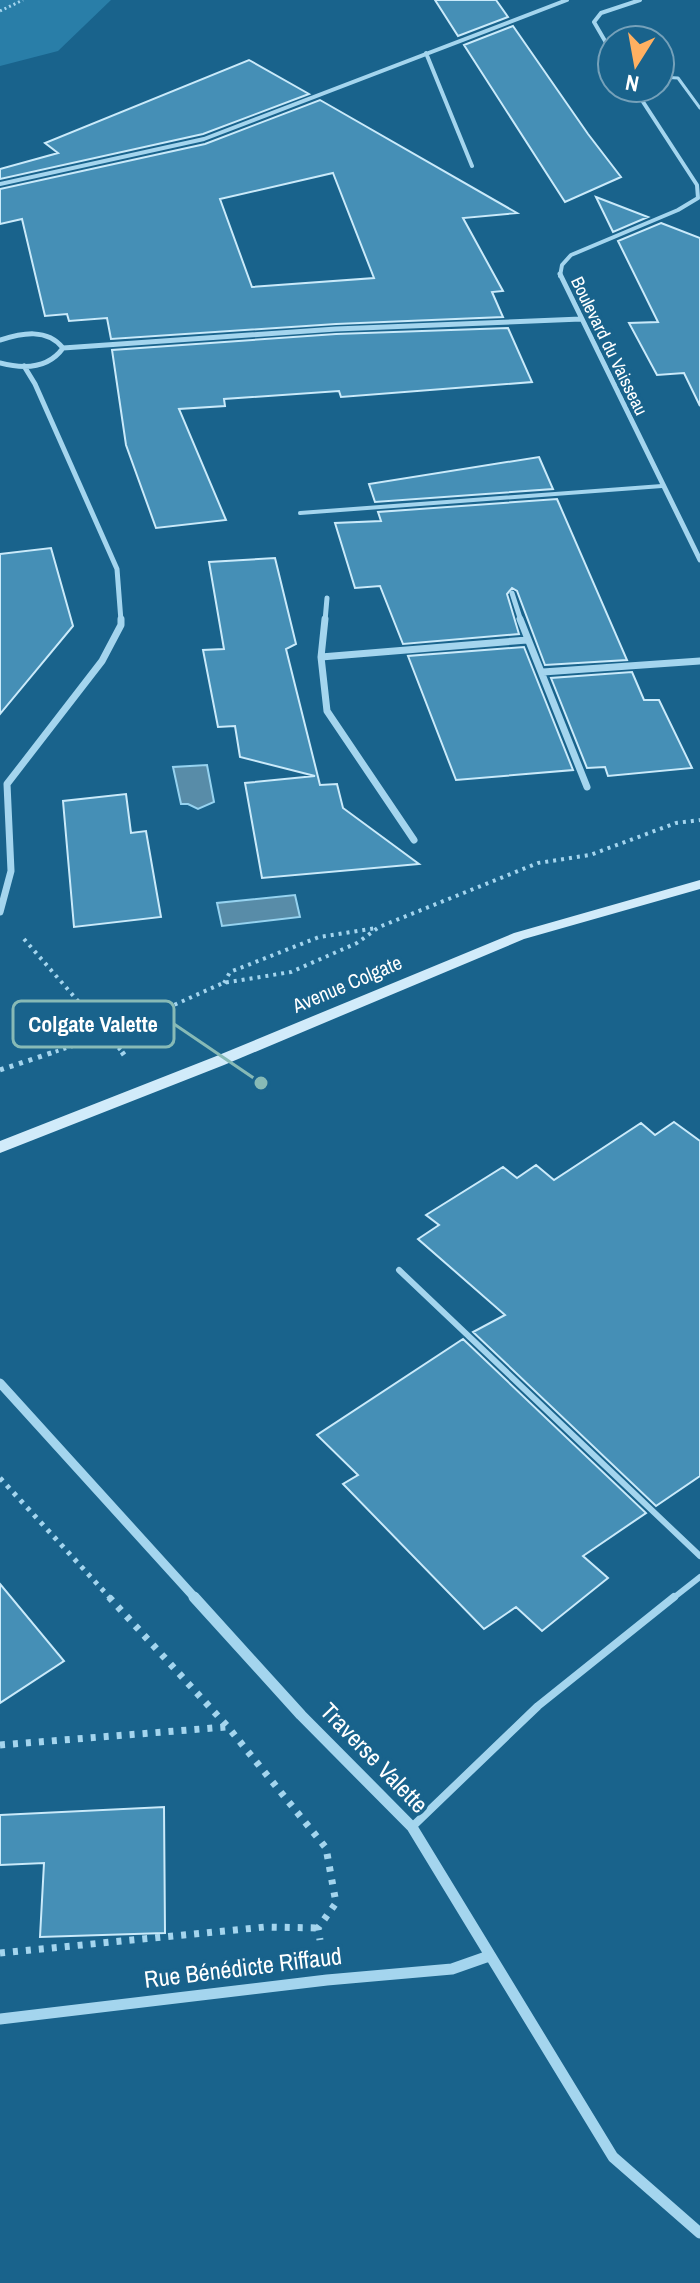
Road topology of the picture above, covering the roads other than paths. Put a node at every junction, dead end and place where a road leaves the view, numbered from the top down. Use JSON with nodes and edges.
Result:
{"nodes":[{"id":1,"x":567,"y":0,"type":"edge"},
{"id":2,"x":640,"y":0,"type":"edge"},
{"id":3,"x":596,"y":25,"type":"edge"},
{"id":4,"x":426,"y":53,"type":"junction"},
{"id":5,"x":676,"y":78,"type":"edge"},
{"id":6,"x":644,"y":104,"type":"edge"},
{"id":7,"x":700,"y":108,"type":"edge"},
{"id":8,"x":472,"y":166,"type":"dead end"},
{"id":9,"x":0,"y":184,"type":"edge"},
{"id":10,"x":699,"y":197,"type":"edge"},
{"id":11,"x":581,"y":319,"type":"junction"},
{"id":12,"x":0,"y":340,"type":"edge"},
{"id":13,"x":63,"y":348,"type":"junction"},
{"id":14,"x":0,"y":363,"type":"edge"},
{"id":15,"x":24,"y":366,"type":"junction"},
{"id":16,"x":662,"y":486,"type":"junction"},
{"id":17,"x":300,"y":513,"type":"dead end"},
{"id":18,"x":700,"y":560,"type":"edge"},
{"id":19,"x":512,"y":593,"type":"dead end"},
{"id":20,"x":327,"y":598,"type":"dead end"},
{"id":21,"x":527,"y":640,"type":"junction"},
{"id":22,"x":321,"y":657,"type":"junction"},
{"id":23,"x":700,"y":661,"type":"edge"},
{"id":24,"x":543,"y":672,"type":"junction"},
{"id":25,"x":587,"y":787,"type":"dead end"},
{"id":26,"x":414,"y":840,"type":"dead end"},
{"id":27,"x":700,"y":884,"type":"edge"},
{"id":28,"x":0,"y":912,"type":"edge"},
{"id":29,"x":8,"y":1144,"type":"edge"},
{"id":30,"x":0,"y":1156,"type":"edge"},
{"id":31,"x":399,"y":1270,"type":"dead end"},
{"id":32,"x":0,"y":1383,"type":"edge"},
{"id":33,"x":700,"y":1556,"type":"edge"},
{"id":34,"x":700,"y":1577,"type":"edge"},
{"id":35,"x":412,"y":1827,"type":"junction"},
{"id":36,"x":489,"y":1956,"type":"junction"},
{"id":37,"x":0,"y":2019,"type":"edge"},
{"id":38,"x":698,"y":2227,"type":"edge"}],
"edges":[{"from":1,"to":4,"type":"street"},
{"from":2,"to":3,"type":"street"},
{"from":4,"to":8,"type":"street"},
{"from":4,"to":9,"type":"street"},
{"from":5,"to":7,"type":"lane"},
{"from":6,"to":10,"type":"street","name":"Boulevard du Vaisseau"},
{"from":10,"to":11,"type":"street","name":"Boulevard du Vaisseau"},
{"from":11,"to":13,"type":"street"},
{"from":11,"to":16,"type":"street","name":"Boulevard du Vaisseau"},
{"from":12,"to":13,"type":"street"},
{"from":13,"to":15,"type":"street"},
{"from":14,"to":15,"type":"street"},
{"from":15,"to":28,"type":"street"},
{"from":16,"to":17,"type":"lane"},
{"from":16,"to":18,"type":"street","name":"Boulevard du Vaisseau"},
{"from":19,"to":21,"type":"street"},
{"from":20,"to":22,"type":"street"},
{"from":21,"to":22,"type":"street"},
{"from":21,"to":24,"type":"street"},
{"from":22,"to":26,"type":"street"},
{"from":23,"to":24,"type":"street"},
{"from":24,"to":25,"type":"street"},
{"from":27,"to":29,"type":"street","name":"Avenue Colgate"},
{"from":29,"to":30,"type":"street","name":"Avenue Colgate"},
{"from":31,"to":33,"type":"lane"},
{"from":32,"to":35,"type":"street","name":"Traverse Valette"},
{"from":34,"to":35,"type":"lane"},
{"from":35,"to":36,"type":"street","name":"Traverse Valette"},
{"from":36,"to":37,"type":"street","name":"Rue Bénédicte Riffaud"},
{"from":36,"to":38,"type":"street","name":"Traverse Valette"}]}
